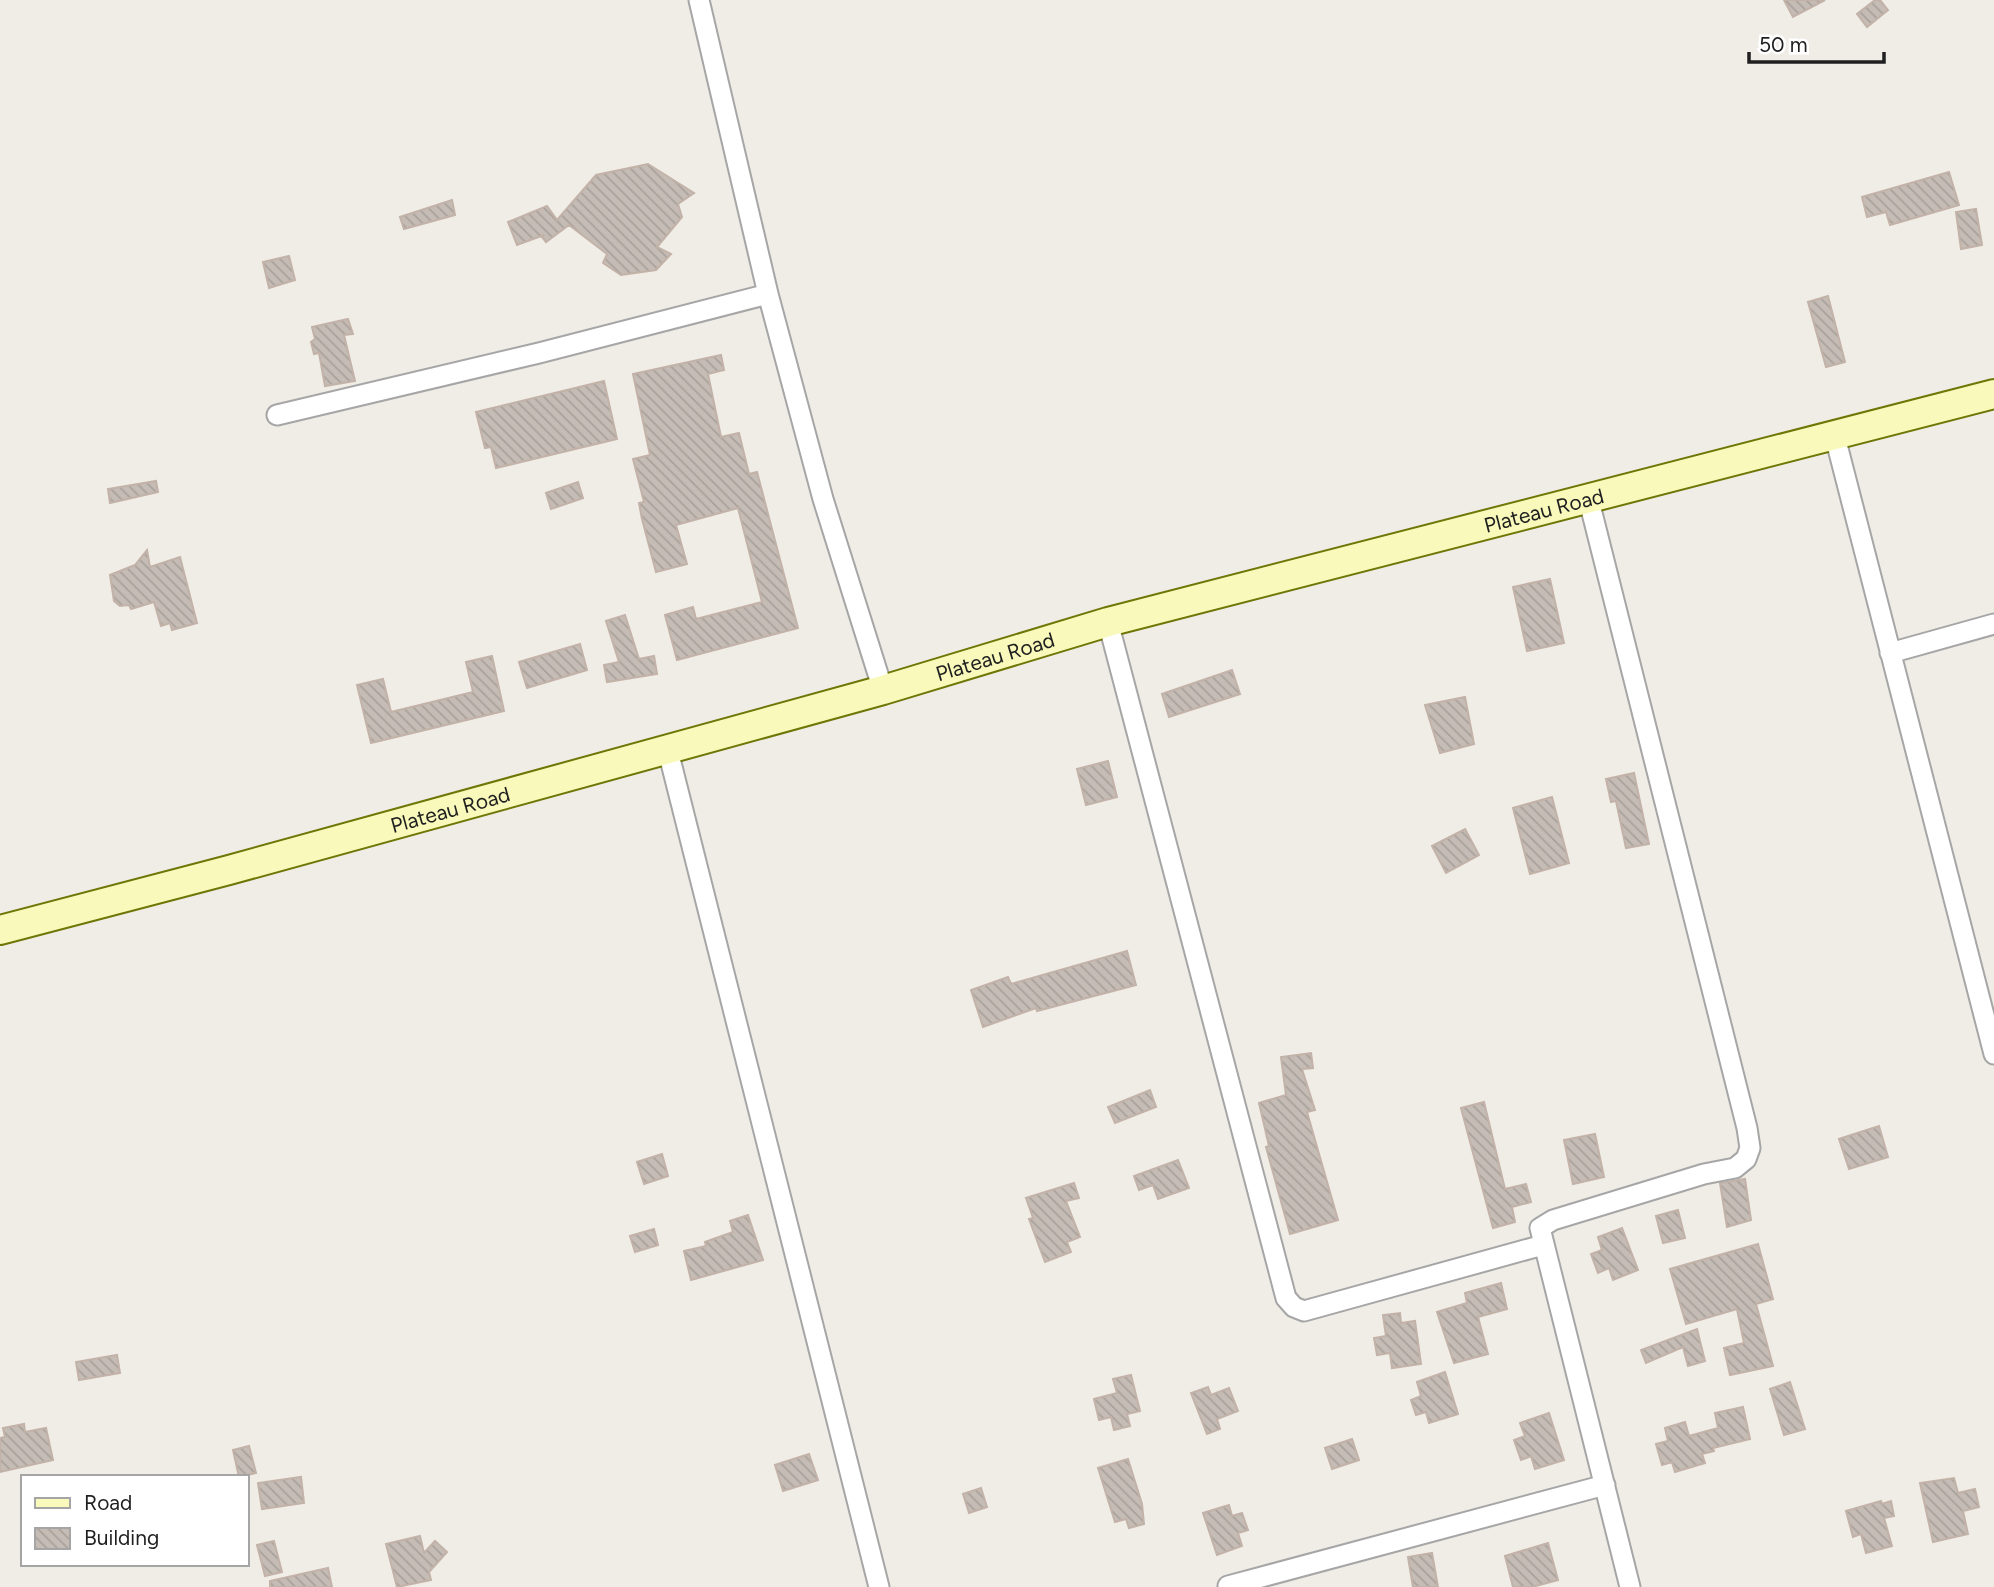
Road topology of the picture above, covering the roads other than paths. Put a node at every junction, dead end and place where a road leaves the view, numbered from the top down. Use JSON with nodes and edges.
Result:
{"nodes":[{"id":1,"x":699,"y":0,"type":"edge"},
{"id":2,"x":768,"y":294,"type":"junction"},
{"id":3,"x":1994,"y":394,"type":"edge"},
{"id":4,"x":277,"y":415,"type":"dead end"},
{"id":5,"x":1834,"y":433,"type":"junction"},
{"id":6,"x":1588,"y":497,"type":"junction"},
{"id":7,"x":1108,"y":622,"type":"junction"},
{"id":8,"x":1994,"y":624,"type":"edge"},
{"id":9,"x":1890,"y":653,"type":"junction"},
{"id":10,"x":883,"y":690,"type":"junction"},
{"id":11,"x":667,"y":747,"type":"junction"},
{"id":12,"x":0,"y":930,"type":"edge"},
{"id":13,"x":1994,"y":1052,"type":"edge"},
{"id":14,"x":1543,"y":1245,"type":"junction"},
{"id":15,"x":1605,"y":1485,"type":"junction"},
{"id":16,"x":1228,"y":1586,"type":"edge"},
{"id":17,"x":879,"y":1587,"type":"edge"},
{"id":18,"x":1630,"y":1587,"type":"edge"}],
"edges":[{"from":1,"to":2,"type":"street"},
{"from":2,"to":4,"type":"street"},
{"from":2,"to":10,"type":"street"},
{"from":3,"to":5,"type":"street","name":"Plateau Road"},
{"from":5,"to":6,"type":"street","name":"Plateau Road"},
{"from":5,"to":9,"type":"street"},
{"from":6,"to":7,"type":"street","name":"Plateau Road"},
{"from":6,"to":14,"type":"street"},
{"from":7,"to":10,"type":"street","name":"Plateau Road"},
{"from":7,"to":14,"type":"street"},
{"from":8,"to":9,"type":"street"},
{"from":9,"to":13,"type":"street"},
{"from":10,"to":11,"type":"street","name":"Plateau Road"},
{"from":11,"to":12,"type":"street","name":"Plateau Road"},
{"from":11,"to":17,"type":"street"},
{"from":14,"to":15,"type":"street"},
{"from":15,"to":16,"type":"street"},
{"from":15,"to":18,"type":"street"}]}
